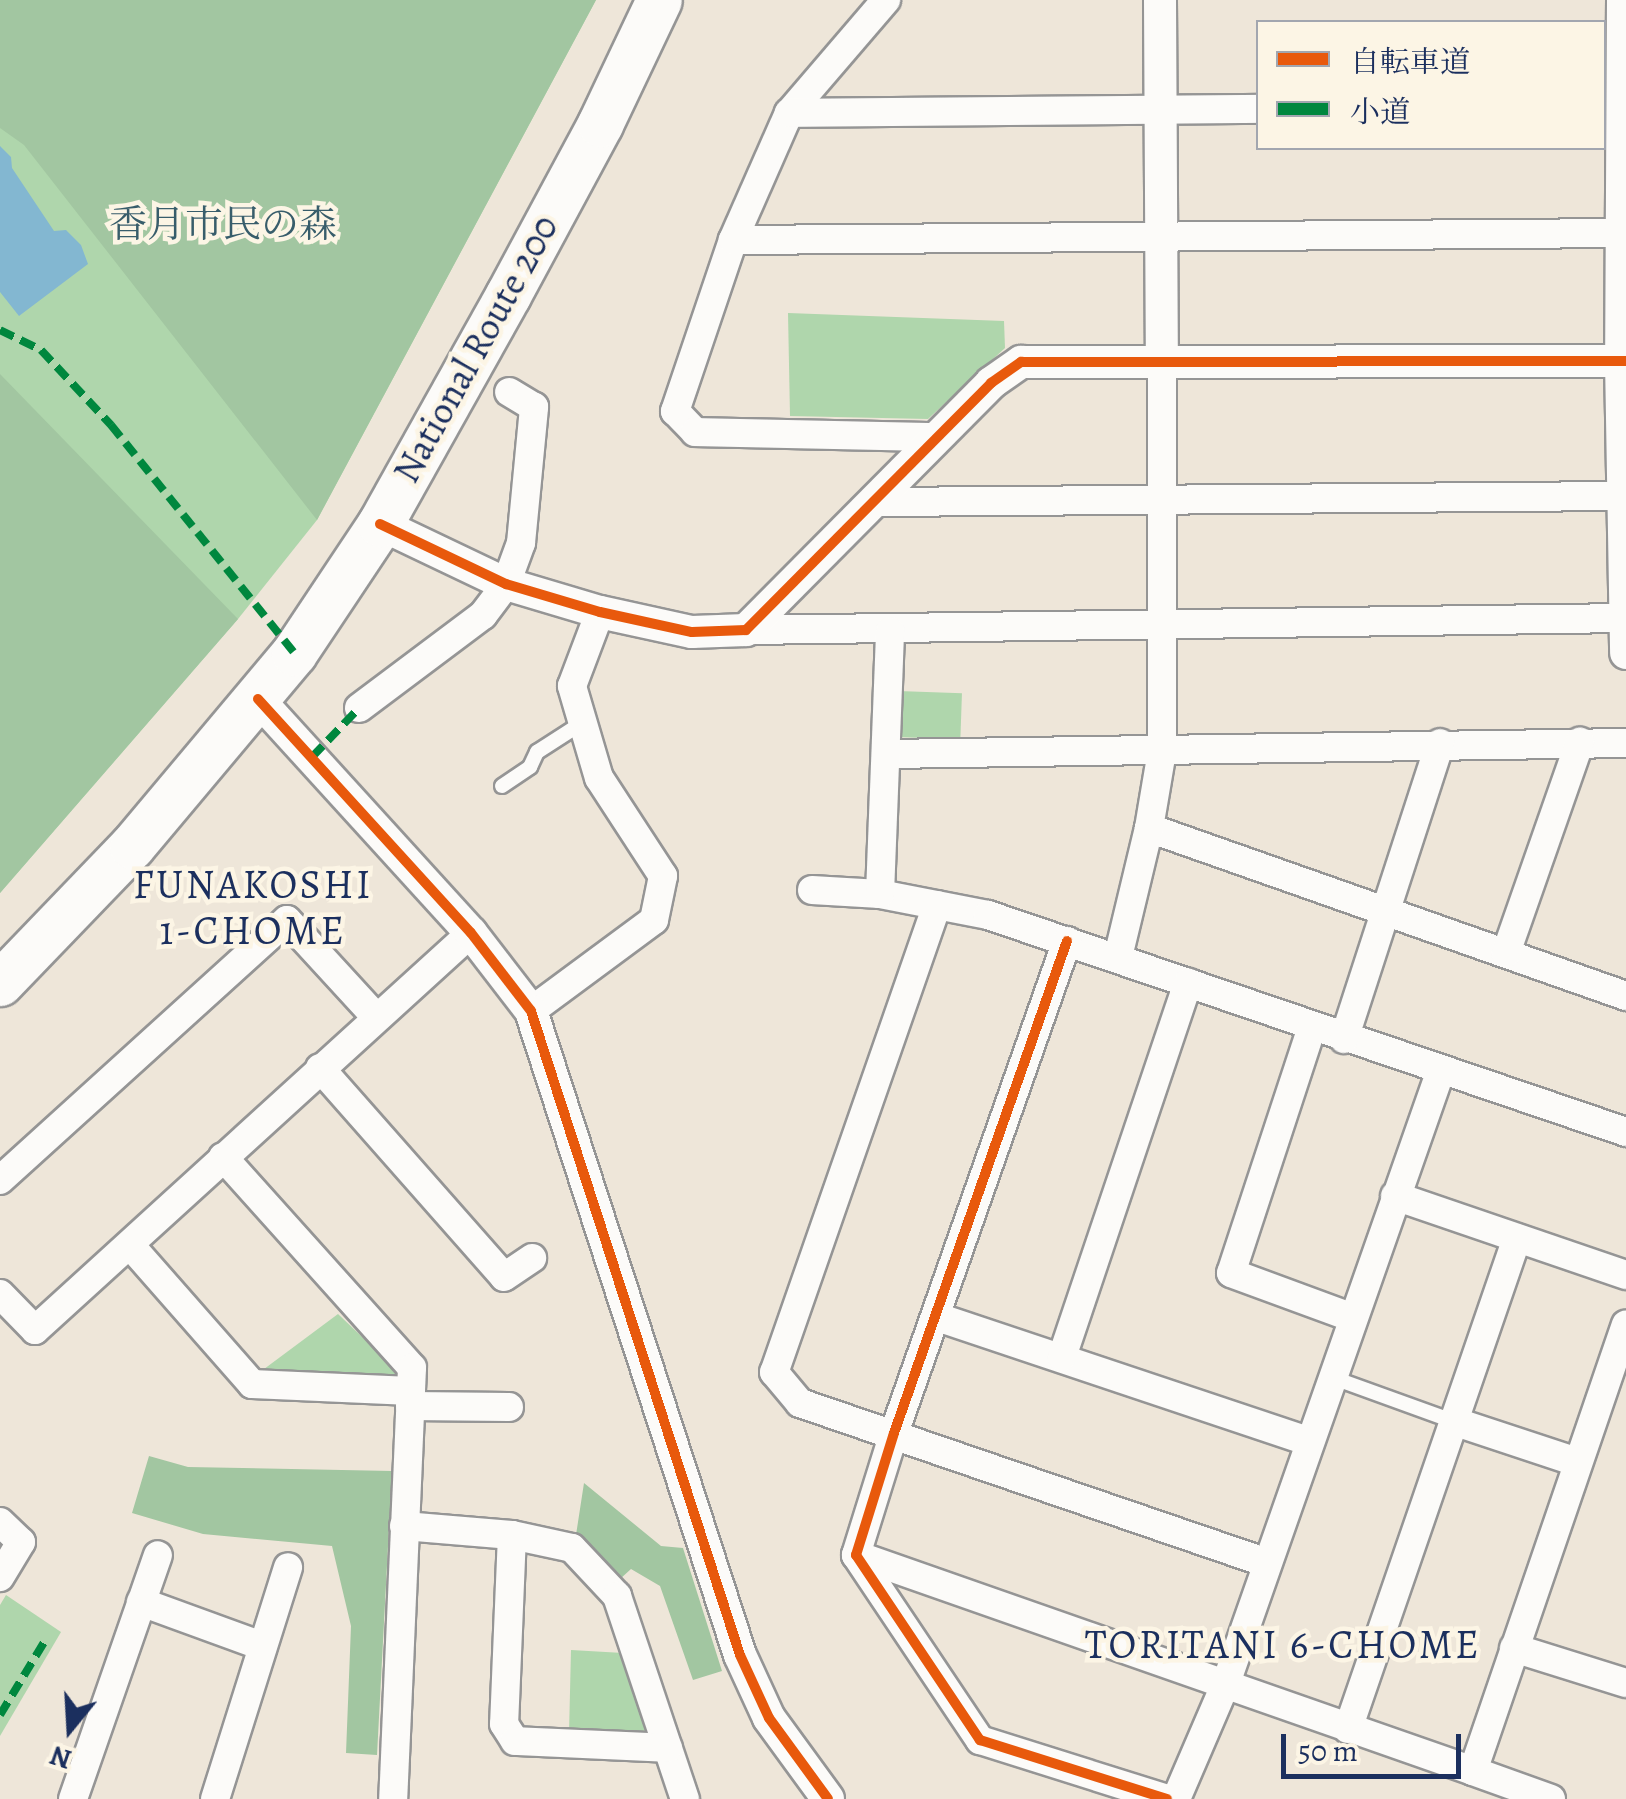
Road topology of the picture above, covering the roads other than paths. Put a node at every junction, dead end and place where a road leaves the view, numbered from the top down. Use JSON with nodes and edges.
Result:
{"nodes":[{"id":1,"x":659,"y":0,"type":"edge"},
{"id":2,"x":682,"y":0,"type":"edge"},
{"id":3,"x":886,"y":0,"type":"edge"},
{"id":4,"x":1160,"y":0,"type":"edge"},
{"id":5,"x":1623,"y":0,"type":"edge"},
{"id":6,"x":1617,"y":101,"type":"edge"},
{"id":7,"x":1256,"y":109,"type":"edge"},
{"id":8,"x":1162,"y":111,"type":"junction"},
{"id":9,"x":789,"y":113,"type":"junction"},
{"id":10,"x":600,"y":124,"type":"junction"},
{"id":11,"x":1625,"y":233,"type":"edge"},
{"id":12,"x":1162,"y":234,"type":"junction"},
{"id":13,"x":733,"y":240,"type":"junction"},
{"id":14,"x":1623,"y":360,"type":"edge"},
{"id":15,"x":1162,"y":363,"type":"junction"},
{"id":16,"x":509,"y":392,"type":"dead end"},
{"id":17,"x":938,"y":438,"type":"junction"},
{"id":18,"x":1623,"y":496,"type":"junction"},
{"id":19,"x":1165,"y":497,"type":"junction"},
{"id":20,"x":877,"y":502,"type":"junction"},
{"id":21,"x":380,"y":524,"type":"junction"},
{"id":22,"x":506,"y":584,"type":"junction"},
{"id":23,"x":600,"y":612,"type":"junction"},
{"id":24,"x":1625,"y":618,"type":"edge"},
{"id":25,"x":1164,"y":622,"type":"junction"},
{"id":26,"x":746,"y":630,"type":"junction"},
{"id":27,"x":890,"y":631,"type":"junction"},
{"id":28,"x":1626,"y":653,"type":"edge"},
{"id":29,"x":258,"y":699,"type":"junction"},
{"id":30,"x":359,"y":708,"type":"dead end"},
{"id":31,"x":582,"y":723,"type":"junction"},
{"id":32,"x":1580,"y":742,"type":"junction"},
{"id":33,"x":1440,"y":743,"type":"junction"},
{"id":34,"x":1626,"y":743,"type":"edge"},
{"id":35,"x":1162,"y":751,"type":"junction"},
{"id":36,"x":886,"y":754,"type":"junction"},
{"id":37,"x":502,"y":786,"type":"dead end"},
{"id":38,"x":1150,"y":828,"type":"junction"},
{"id":39,"x":812,"y":890,"type":"dead end"},
{"id":40,"x":880,"y":894,"type":"junction"},
{"id":41,"x":937,"y":905,"type":"junction"},
{"id":42,"x":1386,"y":910,"type":"junction"},
{"id":43,"x":470,"y":932,"type":"junction"},
{"id":44,"x":1067,"y":941,"type":"junction"},
{"id":45,"x":1506,"y":953,"type":"junction"},
{"id":46,"x":1118,"y":958,"type":"junction"},
{"id":47,"x":0,"y":982,"type":"edge"},
{"id":48,"x":1188,"y":983,"type":"junction"},
{"id":49,"x":1624,"y":989,"type":"edge"},
{"id":50,"x":531,"y":1011,"type":"junction"},
{"id":51,"x":376,"y":1017,"type":"junction"},
{"id":52,"x":1312,"y":1027,"type":"junction"},
{"id":53,"x":1344,"y":1039,"type":"junction"},
{"id":54,"x":320,"y":1068,"type":"junction"},
{"id":55,"x":1441,"y":1070,"type":"junction"},
{"id":56,"x":1626,"y":1132,"type":"edge"},
{"id":57,"x":223,"y":1157,"type":"junction"},
{"id":58,"x":0,"y":1180,"type":"edge"},
{"id":59,"x":1394,"y":1196,"type":"junction"},
{"id":60,"x":1517,"y":1238,"type":"junction"},
{"id":61,"x":130,"y":1245,"type":"junction"},
{"id":62,"x":532,"y":1258,"type":"dead end"},
{"id":63,"x":1626,"y":1276,"type":"edge"},
{"id":64,"x":0,"y":1294,"type":"edge"},
{"id":65,"x":937,"y":1317,"type":"junction"},
{"id":66,"x":1352,"y":1318,"type":"junction"},
{"id":67,"x":1626,"y":1324,"type":"edge"},
{"id":68,"x":1062,"y":1357,"type":"junction"},
{"id":69,"x":1331,"y":1377,"type":"junction"},
{"id":70,"x":410,"y":1399,"type":"junction"},
{"id":71,"x":509,"y":1406,"type":"dead end"},
{"id":72,"x":1456,"y":1422,"type":"junction"},
{"id":73,"x":894,"y":1434,"type":"junction"},
{"id":74,"x":1310,"y":1442,"type":"junction"},
{"id":75,"x":1578,"y":1462,"type":"junction"},
{"id":76,"x":0,"y":1522,"type":"edge"},
{"id":77,"x":404,"y":1526,"type":"junction"},
{"id":78,"x":512,"y":1535,"type":"junction"},
{"id":79,"x":158,"y":1555,"type":"dead end"},
{"id":80,"x":856,"y":1555,"type":"junction"},
{"id":81,"x":1266,"y":1563,"type":"junction"},
{"id":82,"x":288,"y":1567,"type":"dead end"},
{"id":83,"x":0,"y":1576,"type":"edge"},
{"id":84,"x":141,"y":1602,"type":"junction"},
{"id":85,"x":262,"y":1646,"type":"junction"},
{"id":86,"x":1514,"y":1648,"type":"junction"},
{"id":87,"x":1226,"y":1682,"type":"junction"},
{"id":88,"x":1626,"y":1683,"type":"edge"},
{"id":89,"x":1348,"y":1729,"type":"junction"},
{"id":90,"x":668,"y":1748,"type":"junction"},
{"id":91,"x":1474,"y":1771,"type":"junction"},
{"id":92,"x":73,"y":1799,"type":"edge"},
{"id":93,"x":215,"y":1799,"type":"edge"},
{"id":94,"x":393,"y":1799,"type":"edge"},
{"id":95,"x":686,"y":1799,"type":"edge"},
{"id":96,"x":828,"y":1799,"type":"edge"},
{"id":97,"x":1167,"y":1799,"type":"edge"},
{"id":98,"x":1176,"y":1799,"type":"edge"},
{"id":99,"x":1551,"y":1799,"type":"edge"}],
"edges":[{"from":1,"to":10,"type":"highway","name":"National Route 200"},
{"from":2,"to":10,"type":"highway","name":"National Route 200"},
{"from":3,"to":9,"type":"street"},
{"from":4,"to":8,"type":"street"},
{"from":5,"to":6,"type":"street"},
{"from":6,"to":11,"type":"street"},
{"from":7,"to":8,"type":"street"},
{"from":8,"to":9,"type":"street"},
{"from":8,"to":12,"type":"street"},
{"from":9,"to":13,"type":"street"},
{"from":10,"to":21,"type":"highway","name":"National Route 200"},
{"from":11,"to":12,"type":"street"},
{"from":11,"to":14,"type":"street"},
{"from":12,"to":13,"type":"street"},
{"from":12,"to":15,"type":"street"},
{"from":13,"to":17,"type":"street"},
{"from":14,"to":15,"type":"street"},
{"from":14,"to":18,"type":"street"},
{"from":15,"to":17,"type":"street"},
{"from":15,"to":19,"type":"street"},
{"from":16,"to":22,"type":"street"},
{"from":17,"to":20,"type":"street"},
{"from":18,"to":19,"type":"street"},
{"from":18,"to":24,"type":"street"},
{"from":19,"to":20,"type":"street"},
{"from":19,"to":25,"type":"street"},
{"from":20,"to":26,"type":"street"},
{"from":21,"to":22,"type":"street"},
{"from":21,"to":29,"type":"highway","name":"National Route 200"},
{"from":22,"to":23,"type":"street"},
{"from":22,"to":30,"type":"street"},
{"from":23,"to":26,"type":"street"},
{"from":23,"to":31,"type":"street"},
{"from":24,"to":25,"type":"street"},
{"from":24,"to":28,"type":"street"},
{"from":25,"to":27,"type":"street"},
{"from":25,"to":35,"type":"street"},
{"from":26,"to":27,"type":"street"},
{"from":27,"to":36,"type":"street"},
{"from":29,"to":43,"type":"street"},
{"from":29,"to":47,"type":"highway","name":"National Route 200"},
{"from":31,"to":37,"type":"lane"},
{"from":31,"to":50,"type":"street"},
{"from":32,"to":33,"type":"street"},
{"from":32,"to":34,"type":"street"},
{"from":32,"to":45,"type":"street"},
{"from":33,"to":35,"type":"street"},
{"from":33,"to":42,"type":"street"},
{"from":35,"to":36,"type":"street"},
{"from":35,"to":38,"type":"street"},
{"from":36,"to":40,"type":"street"},
{"from":38,"to":42,"type":"street"},
{"from":38,"to":46,"type":"street"},
{"from":39,"to":40,"type":"street"},
{"from":40,"to":41,"type":"street"},
{"from":41,"to":44,"type":"street"},
{"from":41,"to":73,"type":"street"},
{"from":42,"to":45,"type":"street"},
{"from":42,"to":53,"type":"street"},
{"from":43,"to":50,"type":"street"},
{"from":43,"to":51,"type":"street"},
{"from":44,"to":46,"type":"street"},
{"from":44,"to":65,"type":"street"},
{"from":45,"to":49,"type":"street"},
{"from":46,"to":48,"type":"street"},
{"from":48,"to":52,"type":"street"},
{"from":48,"to":68,"type":"street"},
{"from":50,"to":96,"type":"street"},
{"from":51,"to":54,"type":"street"},
{"from":51,"to":58,"type":"street"},
{"from":52,"to":53,"type":"street"},
{"from":52,"to":66,"type":"street"},
{"from":53,"to":55,"type":"street"},
{"from":54,"to":57,"type":"street"},
{"from":54,"to":62,"type":"street"},
{"from":55,"to":56,"type":"street"},
{"from":55,"to":59,"type":"street"},
{"from":57,"to":61,"type":"street"},
{"from":57,"to":70,"type":"street"},
{"from":59,"to":60,"type":"street"},
{"from":59,"to":66,"type":"street"},
{"from":60,"to":63,"type":"street"},
{"from":60,"to":72,"type":"street"},
{"from":61,"to":64,"type":"street"},
{"from":61,"to":70,"type":"street"},
{"from":65,"to":68,"type":"street"},
{"from":65,"to":73,"type":"street"},
{"from":66,"to":69,"type":"street"},
{"from":67,"to":75,"type":"street"},
{"from":68,"to":74,"type":"street"},
{"from":69,"to":72,"type":"lane"},
{"from":69,"to":74,"type":"street"},
{"from":70,"to":71,"type":"street"},
{"from":70,"to":77,"type":"street"},
{"from":72,"to":75,"type":"street"},
{"from":72,"to":89,"type":"street"},
{"from":73,"to":80,"type":"street"},
{"from":73,"to":81,"type":"street"},
{"from":74,"to":81,"type":"street"},
{"from":75,"to":86,"type":"street"},
{"from":76,"to":83,"type":"street"},
{"from":77,"to":78,"type":"street"},
{"from":77,"to":94,"type":"street"},
{"from":78,"to":90,"type":"street"},
{"from":78,"to":90,"type":"street"},
{"from":79,"to":84,"type":"street"},
{"from":80,"to":87,"type":"street"},
{"from":80,"to":97,"type":"street"},
{"from":81,"to":87,"type":"street"},
{"from":82,"to":85,"type":"street"},
{"from":84,"to":85,"type":"street"},
{"from":84,"to":92,"type":"street"},
{"from":85,"to":93,"type":"street"},
{"from":86,"to":88,"type":"street"},
{"from":86,"to":91,"type":"street"},
{"from":87,"to":89,"type":"street"},
{"from":87,"to":98,"type":"street"},
{"from":89,"to":91,"type":"street"},
{"from":90,"to":95,"type":"street"},
{"from":91,"to":99,"type":"street"}]}
